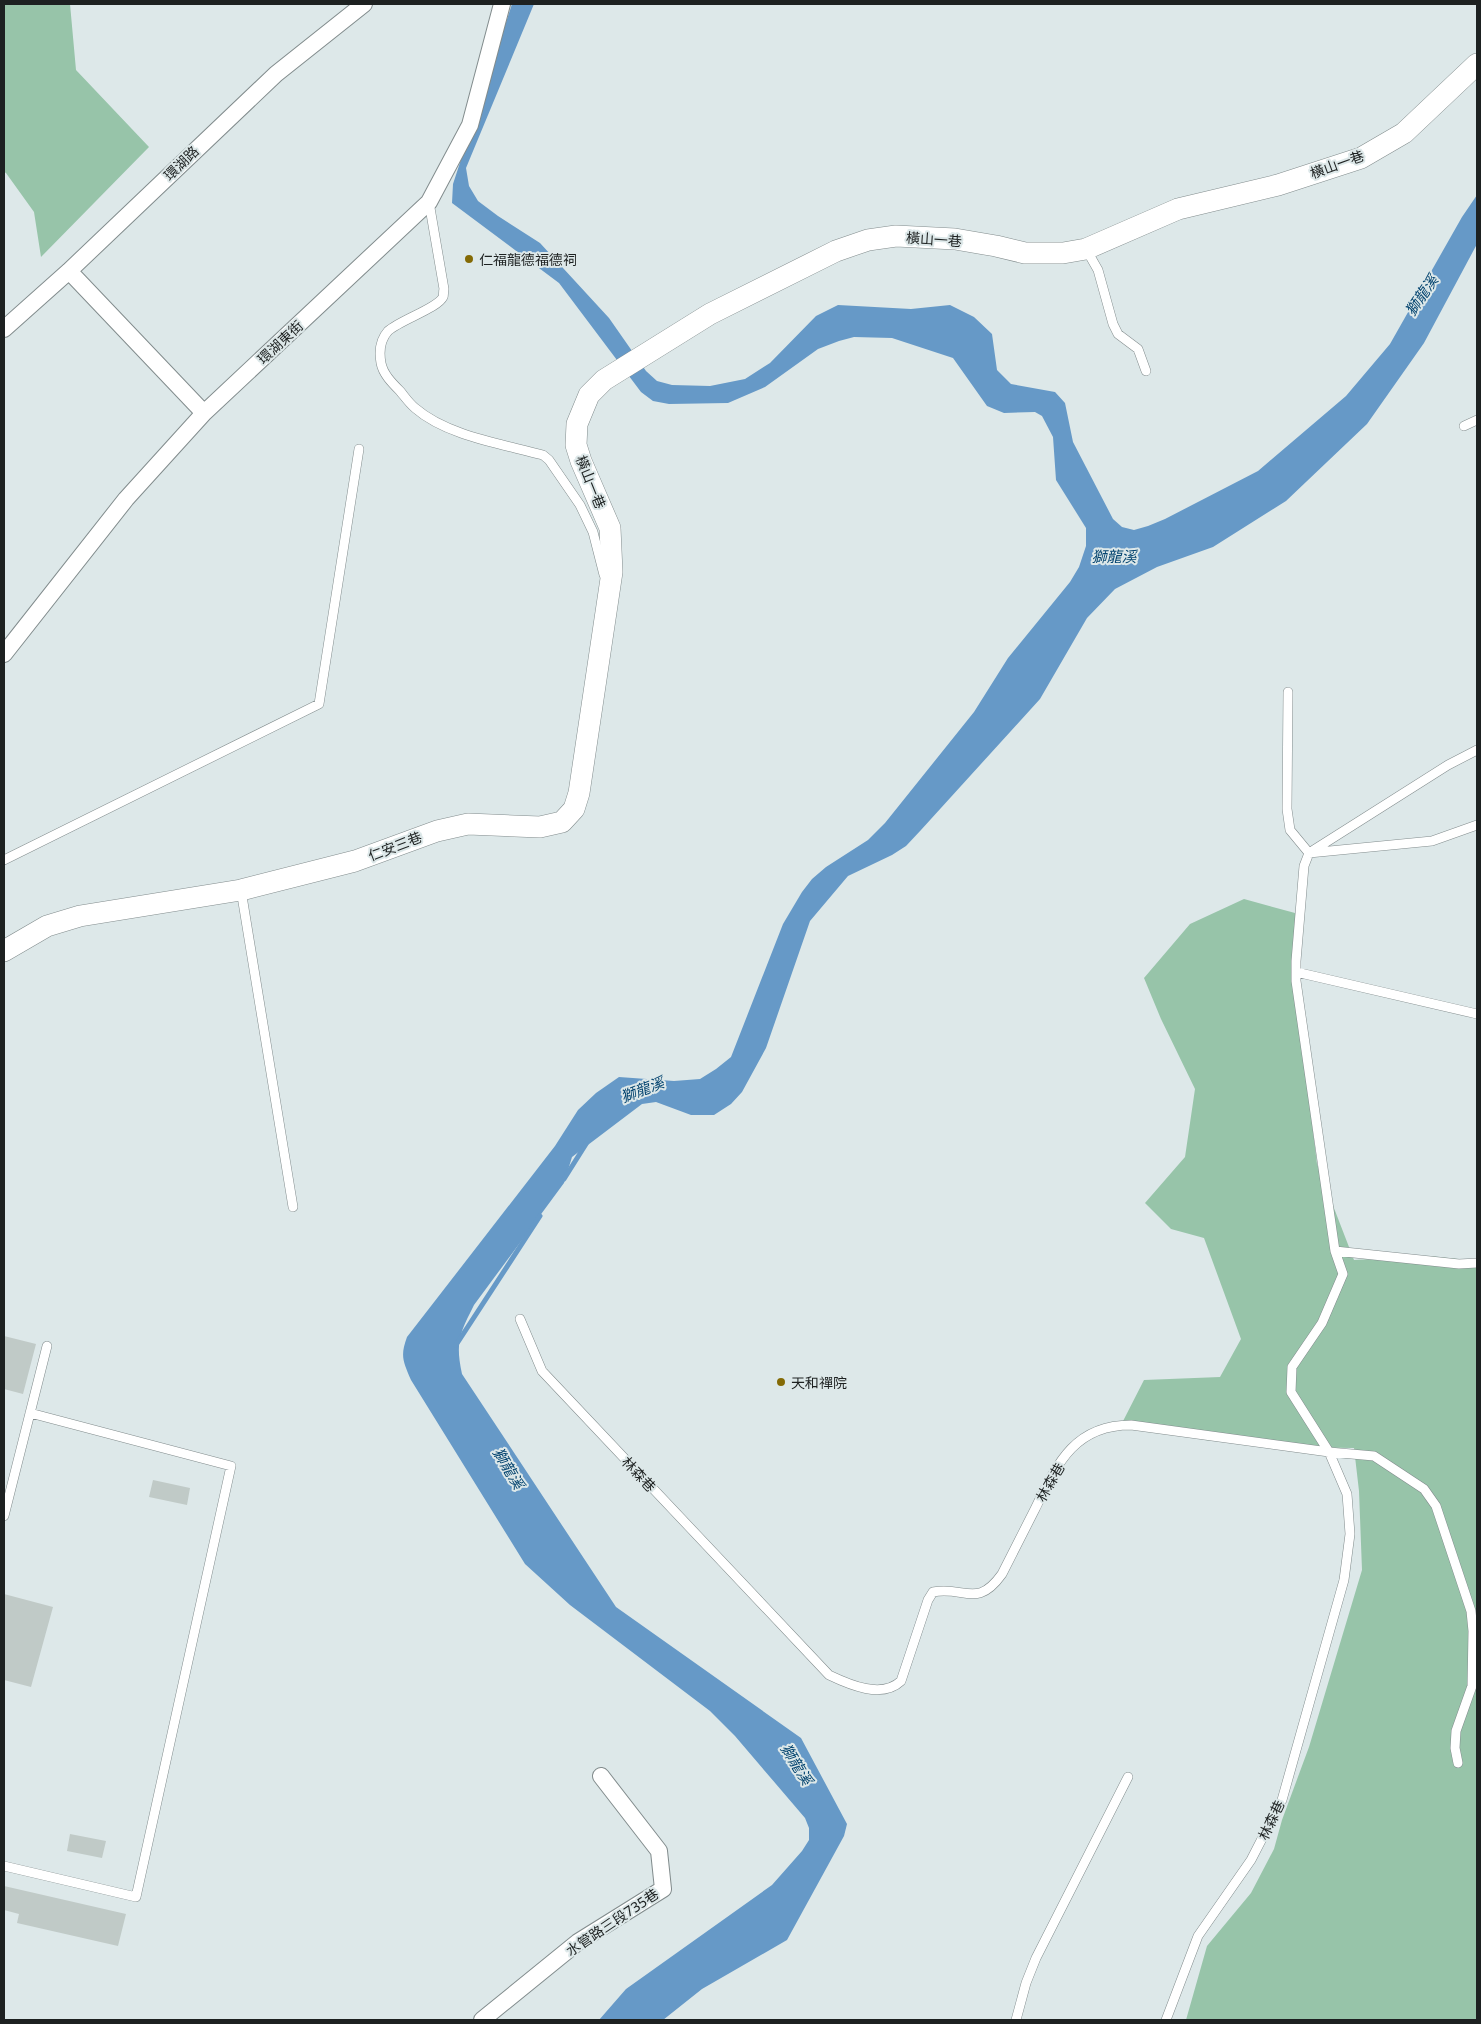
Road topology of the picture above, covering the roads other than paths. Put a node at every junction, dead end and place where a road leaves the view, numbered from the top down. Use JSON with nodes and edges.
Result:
{"nodes":[{"id":1,"x":364,"y":4,"type":"edge"},
{"id":2,"x":502,"y":4,"type":"edge"},
{"id":3,"x":1477,"y":64,"type":"edge"},
{"id":4,"x":429,"y":202,"type":"junction"},
{"id":5,"x":1086,"y":249,"type":"junction"},
{"id":6,"x":69,"y":271,"type":"junction"},
{"id":7,"x":4,"y":329,"type":"edge"},
{"id":8,"x":1146,"y":371,"type":"dead end"},
{"id":9,"x":204,"y":413,"type":"junction"},
{"id":10,"x":1477,"y":420,"type":"edge"},
{"id":11,"x":1464,"y":426,"type":"dead end"},
{"id":12,"x":358,"y":449,"type":"dead end"},
{"id":13,"x":609,"y":592,"type":"junction"},
{"id":14,"x":4,"y":654,"type":"edge"},
{"id":15,"x":1288,"y":692,"type":"dead end"},
{"id":16,"x":1477,"y":750,"type":"edge"},
{"id":17,"x":1477,"y":824,"type":"edge"},
{"id":18,"x":1309,"y":853,"type":"junction"},
{"id":19,"x":4,"y":860,"type":"edge"},
{"id":20,"x":241,"y":890,"type":"junction"},
{"id":21,"x":4,"y":951,"type":"edge"},
{"id":22,"x":1296,"y":972,"type":"junction"},
{"id":23,"x":1477,"y":1014,"type":"edge"},
{"id":24,"x":293,"y":1207,"type":"dead end"},
{"id":25,"x":1334,"y":1251,"type":"junction"},
{"id":26,"x":1477,"y":1263,"type":"edge"},
{"id":27,"x":520,"y":1319,"type":"dead end"},
{"id":28,"x":47,"y":1346,"type":"dead end"},
{"id":29,"x":30,"y":1413,"type":"junction"},
{"id":30,"x":1329,"y":1452,"type":"junction"},
{"id":31,"x":8,"y":1478,"type":"edge"},
{"id":32,"x":4,"y":1516,"type":"edge"},
{"id":33,"x":1458,"y":1763,"type":"dead end"},
{"id":34,"x":602,"y":1776,"type":"dead end"},
{"id":35,"x":1128,"y":1778,"type":"dead end"},
{"id":36,"x":4,"y":1866,"type":"edge"},
{"id":37,"x":482,"y":2020,"type":"edge"},
{"id":38,"x":1016,"y":2020,"type":"edge"},
{"id":39,"x":1166,"y":2020,"type":"edge"}],
"edges":[{"from":1,"to":6,"type":"street","name":"環湖路"},
{"from":2,"to":4,"type":"street","name":"環湖東街"},
{"from":3,"to":5,"type":"street","name":"橫山一巷"},
{"from":4,"to":9,"type":"street","name":"環湖東街"},
{"from":4,"to":13,"type":"lane"},
{"from":5,"to":8,"type":"lane"},
{"from":5,"to":13,"type":"street","name":"橫山一巷"},
{"from":6,"to":7,"type":"street","name":"環湖路"},
{"from":6,"to":9,"type":"street"},
{"from":9,"to":14,"type":"street","name":"環湖東街"},
{"from":10,"to":11,"type":"lane"},
{"from":12,"to":19,"type":"lane"},
{"from":13,"to":20,"type":"street","name":"仁安三巷"},
{"from":15,"to":18,"type":"lane"},
{"from":16,"to":18,"type":"lane"},
{"from":17,"to":18,"type":"lane"},
{"from":18,"to":22,"type":"lane"},
{"from":20,"to":21,"type":"street","name":"仁安三巷"},
{"from":20,"to":24,"type":"lane"},
{"from":22,"to":23,"type":"lane"},
{"from":22,"to":25,"type":"lane"},
{"from":25,"to":26,"type":"lane"},
{"from":25,"to":30,"type":"lane"},
{"from":27,"to":30,"type":"lane","name":"林森巷"},
{"from":28,"to":29,"type":"lane"},
{"from":29,"to":31,"type":"lane"},
{"from":29,"to":36,"type":"lane"},
{"from":30,"to":33,"type":"lane"},
{"from":30,"to":39,"type":"lane","name":"林森巷"},
{"from":31,"to":32,"type":"lane"},
{"from":34,"to":37,"type":"street","name":"水管路三段735巷"},
{"from":35,"to":38,"type":"lane"}]}
